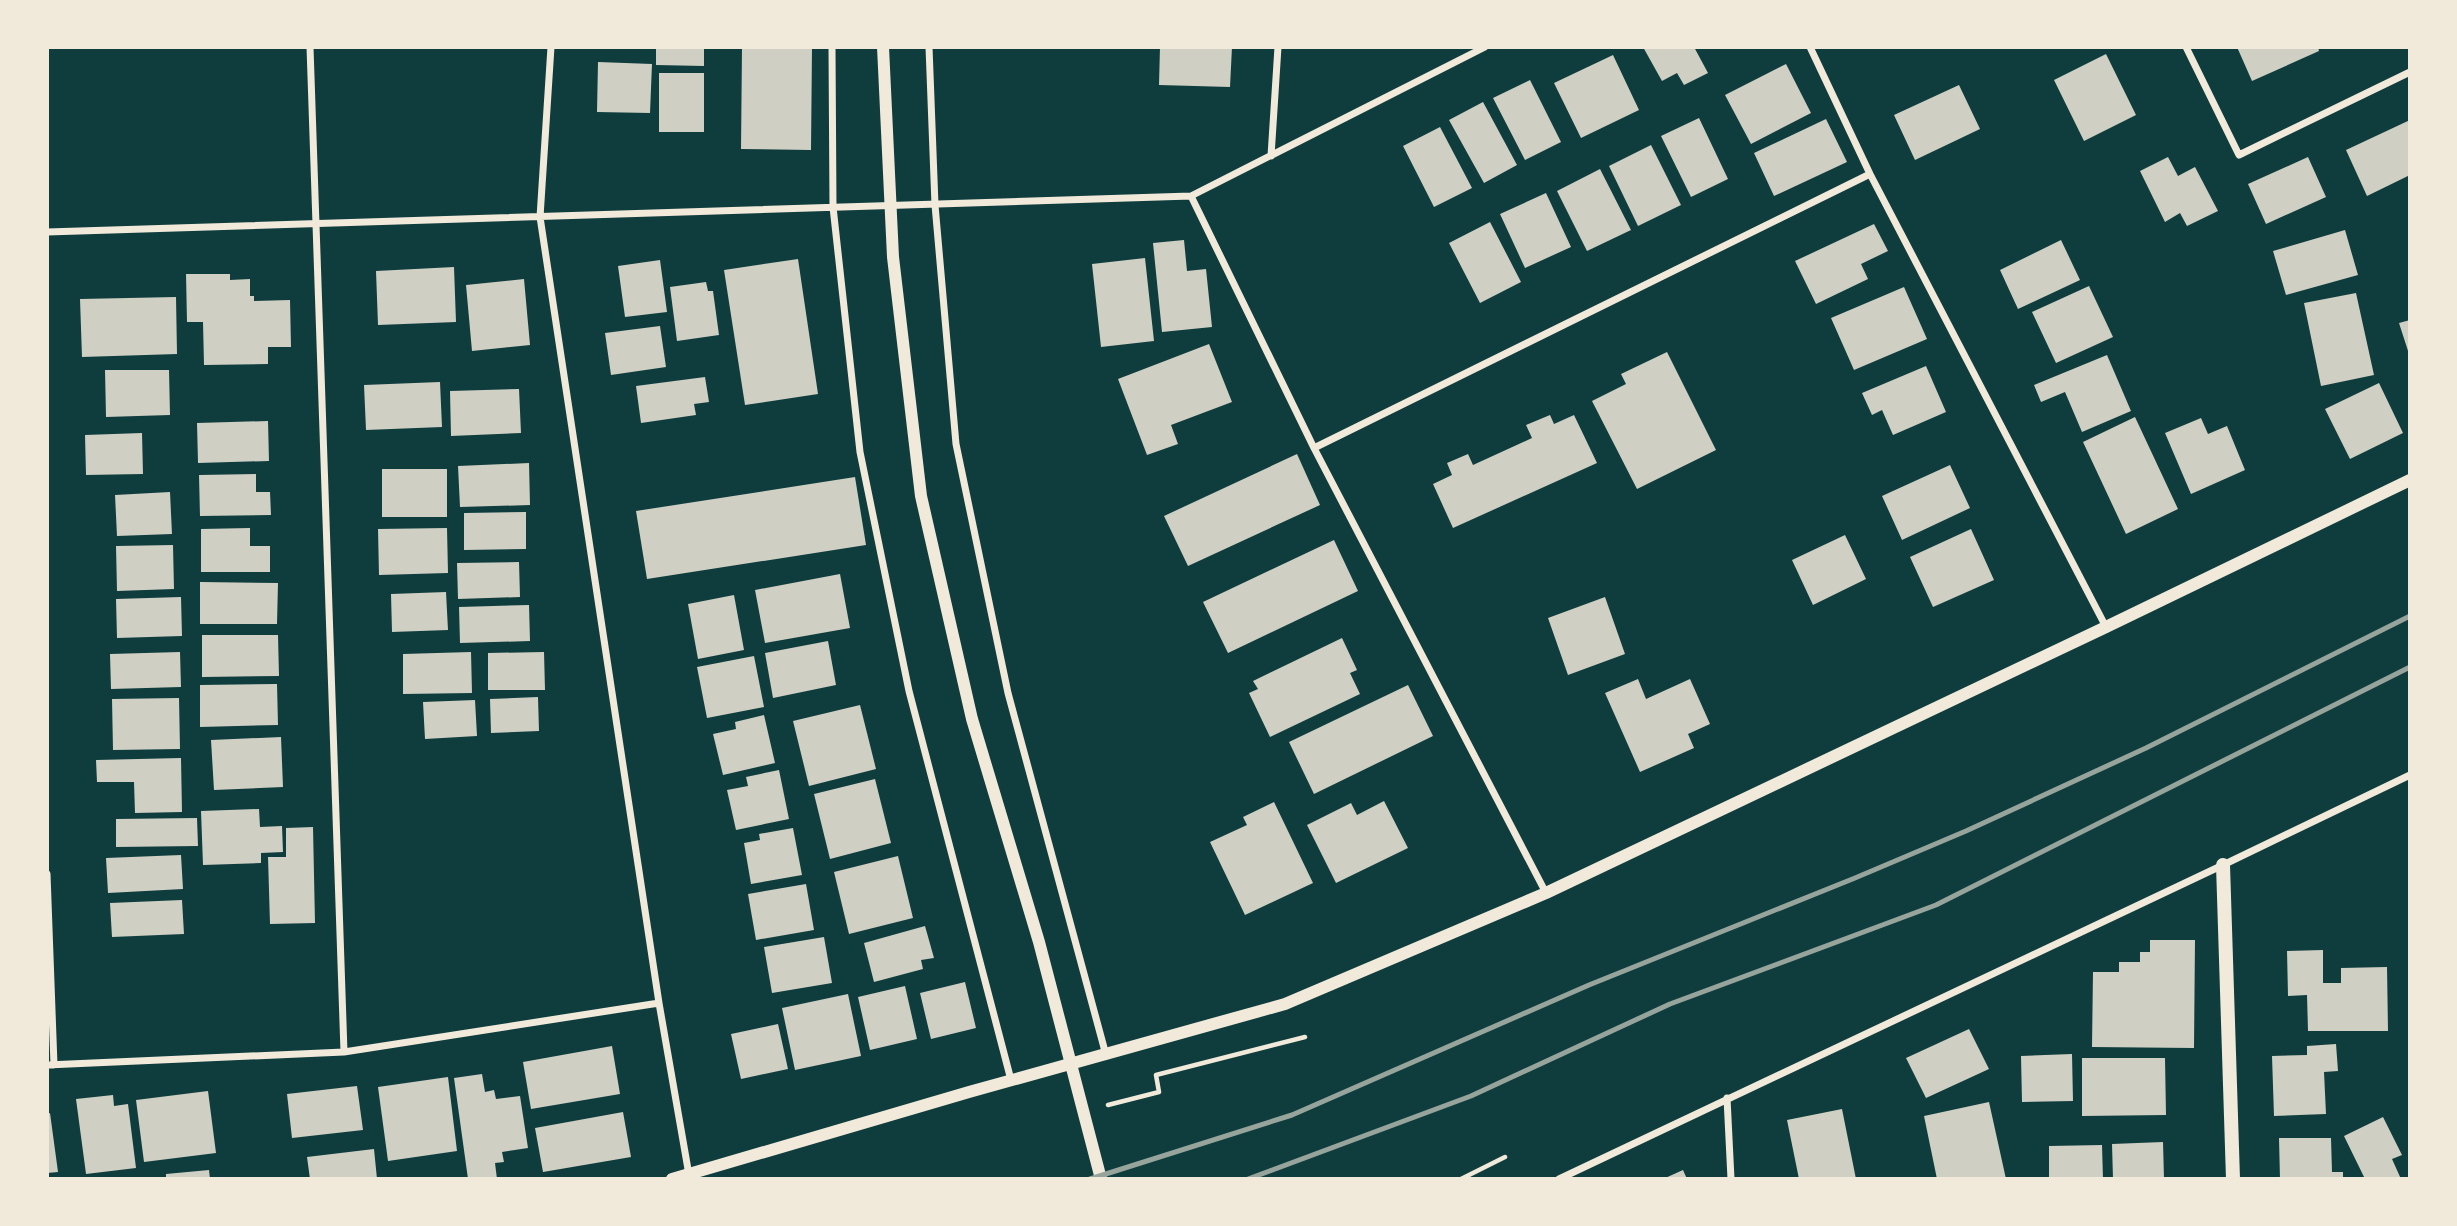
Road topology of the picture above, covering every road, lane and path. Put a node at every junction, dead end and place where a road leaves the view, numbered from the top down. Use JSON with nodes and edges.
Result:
{"nodes":[{"id":1,"x":310,"y":47,"type":"edge"},
{"id":2,"x":551,"y":47,"type":"edge"},
{"id":3,"x":832,"y":47,"type":"edge"},
{"id":4,"x":883,"y":47,"type":"edge"},
{"id":5,"x":929,"y":47,"type":"edge"},
{"id":6,"x":1278,"y":47,"type":"edge"},
{"id":7,"x":1485,"y":47,"type":"edge"},
{"id":8,"x":1810,"y":47,"type":"edge"},
{"id":9,"x":2186,"y":47,"type":"edge"},
{"id":10,"x":2410,"y":72,"type":"edge"},
{"id":11,"x":1271,"y":156,"type":"junction"},
{"id":12,"x":1870,"y":174,"type":"junction"},
{"id":13,"x":1191,"y":197,"type":"junction"},
{"id":14,"x":935,"y":205,"type":"junction"},
{"id":15,"x":834,"y":207,"type":"junction"},
{"id":16,"x":540,"y":217,"type":"junction"},
{"id":17,"x":316,"y":224,"type":"junction"},
{"id":18,"x":47,"y":232,"type":"edge"},
{"id":19,"x":1314,"y":448,"type":"junction"},
{"id":20,"x":2410,"y":480,"type":"edge"},
{"id":21,"x":2106,"y":627,"type":"junction"},
{"id":22,"x":2410,"y":775,"type":"edge"},
{"id":23,"x":2222,"y":866,"type":"junction"},
{"id":24,"x":47,"y":874,"type":"edge"},
{"id":25,"x":1546,"y":892,"type":"junction"},
{"id":26,"x":659,"y":1003,"type":"junction"},
{"id":27,"x":1305,"y":1037,"type":"dead end"},
{"id":28,"x":344,"y":1052,"type":"junction"},
{"id":29,"x":1106,"y":1055,"type":"junction"},
{"id":30,"x":51,"y":1065,"type":"edge"},
{"id":31,"x":1011,"y":1080,"type":"junction"},
{"id":32,"x":1727,"y":1098,"type":"junction"},
{"id":33,"x":1100,"y":1107,"type":"dead end"},
{"id":34,"x":1505,"y":1157,"type":"dead end"},
{"id":35,"x":689,"y":1175,"type":"junction"},
{"id":36,"x":672,"y":1179,"type":"edge"},
{"id":37,"x":1101,"y":1179,"type":"edge"},
{"id":38,"x":1461,"y":1179,"type":"edge"},
{"id":39,"x":1559,"y":1179,"type":"edge"},
{"id":40,"x":1731,"y":1179,"type":"edge"},
{"id":41,"x":2233,"y":1179,"type":"edge"}],
"edges":[{"from":1,"to":17,"type":"street"},
{"from":2,"to":16,"type":"street"},
{"from":3,"to":15,"type":"street"},
{"from":4,"to":37,"type":"street"},
{"from":5,"to":14,"type":"street"},
{"from":6,"to":11,"type":"street"},
{"from":7,"to":11,"type":"street"},
{"from":8,"to":12,"type":"street"},
{"from":9,"to":10,"type":"street"},
{"from":11,"to":13,"type":"street"},
{"from":12,"to":19,"type":"street"},
{"from":12,"to":21,"type":"street"},
{"from":13,"to":14,"type":"street"},
{"from":13,"to":19,"type":"street"},
{"from":14,"to":15,"type":"street"},
{"from":14,"to":29,"type":"street"},
{"from":15,"to":16,"type":"street"},
{"from":15,"to":31,"type":"street"},
{"from":16,"to":17,"type":"street"},
{"from":16,"to":26,"type":"street"},
{"from":17,"to":18,"type":"street"},
{"from":17,"to":28,"type":"street"},
{"from":19,"to":25,"type":"street"},
{"from":20,"to":21,"type":"street"},
{"from":21,"to":25,"type":"street"},
{"from":22,"to":23,"type":"street"},
{"from":23,"to":32,"type":"street"},
{"from":23,"to":41,"type":"main road"},
{"from":24,"to":30,"type":"street"},
{"from":25,"to":29,"type":"street"},
{"from":26,"to":28,"type":"street"},
{"from":26,"to":35,"type":"street"},
{"from":27,"to":33,"type":"path"},
{"from":28,"to":30,"type":"street"},
{"from":29,"to":31,"type":"street"},
{"from":31,"to":35,"type":"street"},
{"from":32,"to":39,"type":"street"},
{"from":32,"to":40,"type":"street"},
{"from":34,"to":38,"type":"path"},
{"from":35,"to":36,"type":"street"}]}
